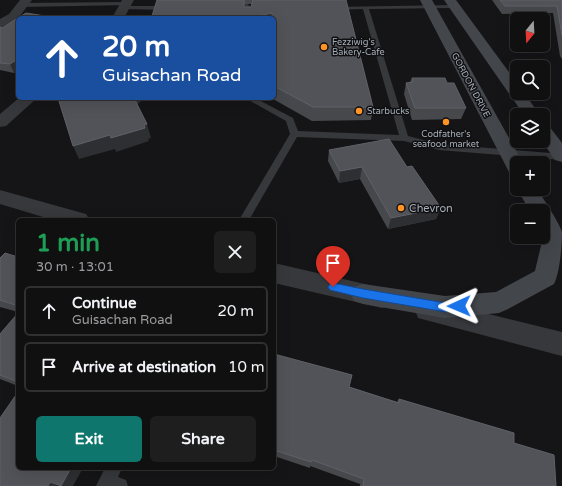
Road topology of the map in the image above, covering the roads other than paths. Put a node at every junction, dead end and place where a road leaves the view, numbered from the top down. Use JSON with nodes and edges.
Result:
{"nodes":[{"id":1,"x":239,"y":0,"type":"edge"},
{"id":2,"x":428,"y":3,"type":"edge"},
{"id":3,"x":451,"y":3,"type":"edge"},
{"id":4,"x":178,"y":8,"type":"edge"},
{"id":5,"x":233,"y":8,"type":"edge"},
{"id":6,"x":257,"y":8,"type":"edge"},
{"id":7,"x":327,"y":8,"type":"edge"},
{"id":8,"x":366,"y":8,"type":"junction"},
{"id":9,"x":20,"y":9,"type":"edge"},
{"id":10,"x":122,"y":9,"type":"edge"},
{"id":11,"x":249,"y":10,"type":"junction"},
{"id":12,"x":40,"y":16,"type":"edge"},
{"id":13,"x":0,"y":24,"type":"edge"},
{"id":14,"x":26,"y":100,"type":"edge"},
{"id":15,"x":253,"y":100,"type":"edge"},
{"id":16,"x":527,"y":108,"type":"edge"},
{"id":17,"x":0,"y":122,"type":"edge"},
{"id":18,"x":294,"y":134,"type":"junction"},
{"id":19,"x":404,"y":138,"type":"junction"},
{"id":20,"x":550,"y":140,"type":"edge"},
{"id":21,"x":507,"y":153,"type":"junction"},
{"id":22,"x":562,"y":157,"type":"edge"},
{"id":23,"x":510,"y":158,"type":"edge"},
{"id":24,"x":0,"y":197,"type":"edge"},
{"id":25,"x":72,"y":218,"type":"edge"},
{"id":26,"x":245,"y":218,"type":"edge"},
{"id":27,"x":553,"y":234,"type":"edge"},
{"id":28,"x":276,"y":273,"type":"edge"},
{"id":29,"x":363,"y":294,"type":"junction"},
{"id":30,"x":562,"y":344,"type":"edge"}],
"edges":[{"from":1,"to":11,"type":"lane"},
{"from":2,"to":3,"type":"lane"},
{"from":2,"to":8,"type":"lane"},
{"from":2,"to":21,"type":"main road","name":"GORDON DRIVE"},
{"from":3,"to":16,"type":"main road"},
{"from":4,"to":10,"type":"lane"},
{"from":5,"to":11,"type":"lane"},
{"from":6,"to":11,"type":"lane"},
{"from":7,"to":8,"type":"lane"},
{"from":8,"to":19,"type":"lane"},
{"from":9,"to":10,"type":"lane"},
{"from":9,"to":13,"type":"street"},
{"from":10,"to":12,"type":"lane"},
{"from":14,"to":17,"type":"street"},
{"from":15,"to":18,"type":"lane"},
{"from":18,"to":19,"type":"lane"},
{"from":18,"to":26,"type":"lane"},
{"from":19,"to":21,"type":"lane"},
{"from":20,"to":22,"type":"main road"},
{"from":21,"to":22,"type":"lane"},
{"from":21,"to":23,"type":"main road","name":"GORDON DRIVE"},
{"from":24,"to":25,"type":"street"},
{"from":27,"to":29,"type":"main road"},
{"from":28,"to":29,"type":"street"},
{"from":29,"to":30,"type":"street"}]}
